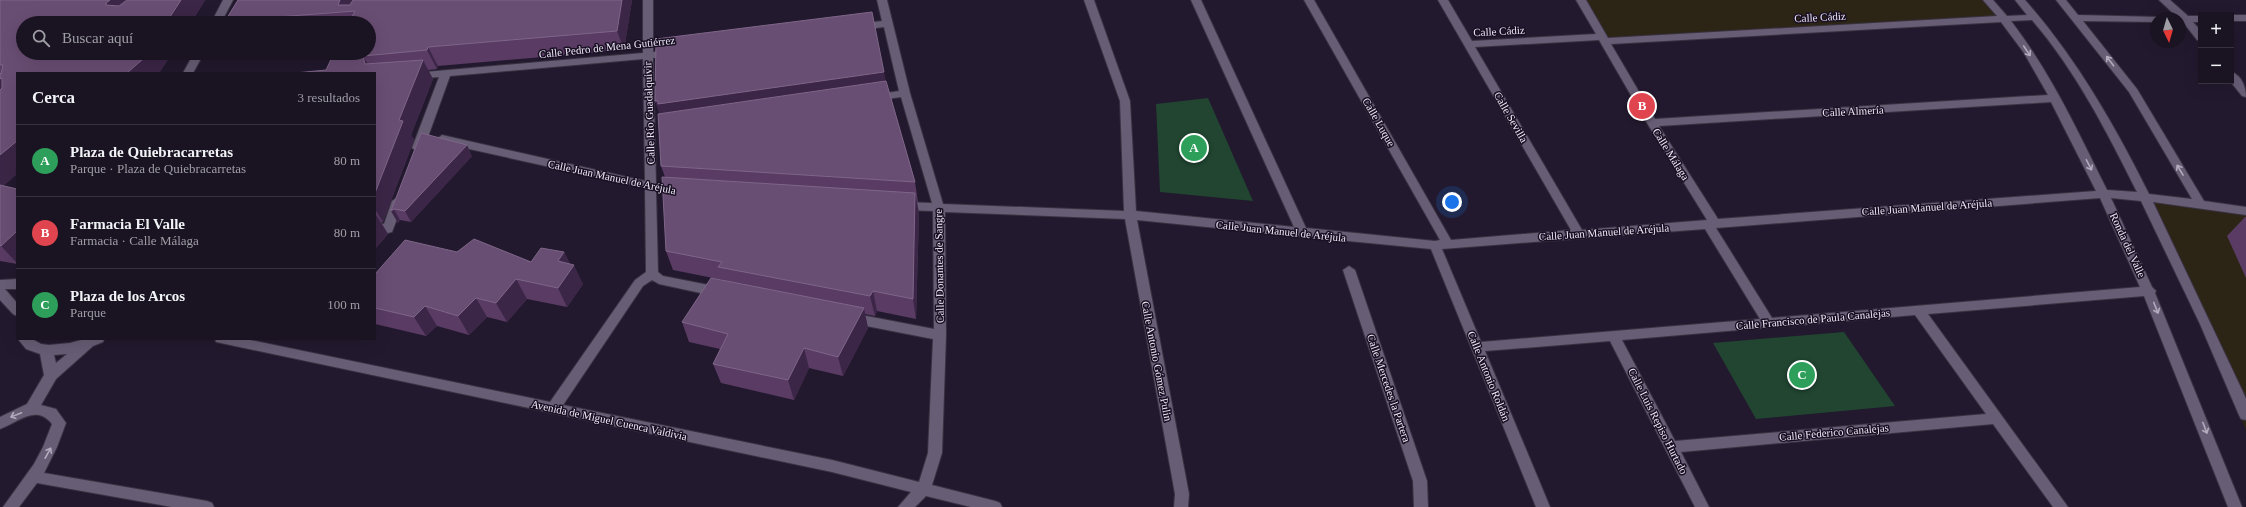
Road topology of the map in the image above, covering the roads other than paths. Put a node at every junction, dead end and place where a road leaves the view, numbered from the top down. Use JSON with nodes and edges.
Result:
{"nodes":[{"id":1,"x":228,"y":0,"type":"edge"},
{"id":2,"x":648,"y":0,"type":"edge"},
{"id":3,"x":882,"y":0,"type":"edge"},
{"id":4,"x":1090,"y":0,"type":"edge"},
{"id":5,"x":1196,"y":0,"type":"edge"},
{"id":6,"x":1310,"y":0,"type":"edge"},
{"id":7,"x":1443,"y":0,"type":"edge"},
{"id":8,"x":1581,"y":0,"type":"edge"},
{"id":9,"x":1988,"y":0,"type":"edge"},
{"id":10,"x":2020,"y":0,"type":"edge"},
{"id":11,"x":2061,"y":0,"type":"edge"},
{"id":12,"x":2164,"y":0,"type":"edge"},
{"id":13,"x":2176,"y":12,"type":"edge"},
{"id":14,"x":220,"y":16,"type":"edge"},
{"id":15,"x":2036,"y":17,"type":"junction"},
{"id":16,"x":2005,"y":18,"type":"junction"},
{"id":17,"x":2077,"y":18,"type":"junction"},
{"id":18,"x":2234,"y":18,"type":"edge"},
{"id":19,"x":2246,"y":18,"type":"edge"},
{"id":20,"x":2150,"y":19,"type":"edge"},
{"id":21,"x":2186,"y":19,"type":"edge"},
{"id":22,"x":2198,"y":19,"type":"edge"},
{"id":23,"x":2186,"y":22,"type":"edge"},
{"id":24,"x":888,"y":23,"type":"junction"},
{"id":25,"x":849,"y":28,"type":"edge"},
{"id":26,"x":2198,"y":35,"type":"edge"},
{"id":27,"x":1604,"y":39,"type":"junction"},
{"id":28,"x":1469,"y":44,"type":"junction"},
{"id":29,"x":686,"y":51,"type":"edge"},
{"id":30,"x":647,"y":56,"type":"junction"},
{"id":31,"x":195,"y":60,"type":"edge"},
{"id":32,"x":189,"y":72,"type":"edge"},
{"id":33,"x":446,"y":73,"type":"junction"},
{"id":34,"x":407,"y":76,"type":"edge"},
{"id":35,"x":2234,"y":79,"type":"edge"},
{"id":36,"x":905,"y":93,"type":"junction"},
{"id":37,"x":2246,"y":94,"type":"edge"},
{"id":38,"x":2055,"y":98,"type":"junction"},
{"id":39,"x":866,"y":99,"type":"edge"},
{"id":40,"x":1652,"y":123,"type":"junction"},
{"id":41,"x":423,"y":135,"type":"junction"},
{"id":42,"x":415,"y":156,"type":"edge"},
{"id":43,"x":652,"y":187,"type":"junction"},
{"id":44,"x":401,"y":192,"type":"edge"},
{"id":45,"x":693,"y":193,"type":"edge"},
{"id":46,"x":2104,"y":194,"type":"junction"},
{"id":47,"x":2145,"y":197,"type":"junction"},
{"id":48,"x":2200,"y":204,"type":"junction"},
{"id":49,"x":891,"y":205,"type":"edge"},
{"id":50,"x":939,"y":208,"type":"junction"},
{"id":51,"x":2246,"y":211,"type":"edge"},
{"id":52,"x":1130,"y":215,"type":"junction"},
{"id":53,"x":1712,"y":224,"type":"junction"},
{"id":54,"x":376,"y":226,"type":"edge"},
{"id":55,"x":1303,"y":234,"type":"junction"},
{"id":56,"x":1579,"y":234,"type":"junction"},
{"id":57,"x":1442,"y":245,"type":"junction"},
{"id":58,"x":1348,"y":270,"type":"dead end"},
{"id":59,"x":652,"y":274,"type":"junction"},
{"id":60,"x":16,"y":284,"type":"edge"},
{"id":61,"x":0,"y":285,"type":"edge"},
{"id":62,"x":2150,"y":291,"type":"junction"},
{"id":63,"x":0,"y":292,"type":"edge"},
{"id":64,"x":729,"y":294,"type":"edge"},
{"id":65,"x":16,"y":310,"type":"edge"},
{"id":66,"x":1918,"y":310,"type":"junction"},
{"id":67,"x":838,"y":315,"type":"edge"},
{"id":68,"x":1769,"y":323,"type":"junction"},
{"id":69,"x":940,"y":335,"type":"junction"},
{"id":70,"x":1614,"y":336,"type":"junction"},
{"id":71,"x":25,"y":340,"type":"edge"},
{"id":72,"x":226,"y":340,"type":"edge"},
{"id":73,"x":93,"y":341,"type":"edge"},
{"id":74,"x":1477,"y":347,"type":"junction"},
{"id":75,"x":45,"y":350,"type":"junction"},
{"id":76,"x":51,"y":375,"type":"junction"},
{"id":77,"x":32,"y":408,"type":"junction"},
{"id":78,"x":553,"y":409,"type":"junction"},
{"id":79,"x":2246,"y":415,"type":"edge"},
{"id":80,"x":1997,"y":418,"type":"junction"},
{"id":81,"x":0,"y":423,"type":"edge"},
{"id":82,"x":1671,"y":447,"type":"junction"},
{"id":83,"x":34,"y":478,"type":"junction"},
{"id":84,"x":923,"y":490,"type":"junction"},
{"id":85,"x":10,"y":507,"type":"edge"},
{"id":86,"x":207,"y":507,"type":"edge"},
{"id":87,"x":905,"y":507,"type":"edge"},
{"id":88,"x":995,"y":507,"type":"edge"},
{"id":89,"x":1180,"y":507,"type":"edge"},
{"id":90,"x":1421,"y":507,"type":"edge"},
{"id":91,"x":1543,"y":507,"type":"edge"},
{"id":92,"x":1702,"y":507,"type":"edge"},
{"id":93,"x":2061,"y":507,"type":"edge"},
{"id":94,"x":2235,"y":507,"type":"edge"}],
"edges":[{"from":1,"to":14,"type":"street"},
{"from":2,"to":30,"type":"street","name":"Calle Río Guadalquivir"},
{"from":3,"to":24,"type":"street","name":"Calle Donantes de Sangre"},
{"from":4,"to":52,"type":"street","name":"Calle Antonio Gómez Pulin"},
{"from":5,"to":55,"type":"street"},
{"from":6,"to":57,"type":"street","name":"Calle Luque"},
{"from":7,"to":28,"type":"street","name":"Calle Sevilla"},
{"from":8,"to":27,"type":"street","name":"Calle Málaga"},
{"from":9,"to":16,"type":"street","name":"Ronda del Valle"},
{"from":10,"to":15,"type":"street"},
{"from":11,"to":17,"type":"street"},
{"from":12,"to":13,"type":"street"},
{"from":15,"to":16,"type":"street","name":"Calle Cádiz"},
{"from":15,"to":47,"type":"street"},
{"from":16,"to":27,"type":"street","name":"Calle Cádiz"},
{"from":16,"to":38,"type":"street","name":"Ronda del Valle","one_way":true},
{"from":17,"to":20,"type":"street"},
{"from":48,"to":17,"type":"street","one_way":true},
{"from":18,"to":19,"type":"street"},
{"from":21,"to":22,"type":"street"},
{"from":23,"to":26,"type":"street"},
{"from":24,"to":25,"type":"street"},
{"from":24,"to":36,"type":"street","name":"Calle Donantes de Sangre"},
{"from":27,"to":28,"type":"street","name":"Calle Cádiz"},
{"from":27,"to":40,"type":"street","name":"Calle Málaga"},
{"from":28,"to":56,"type":"street","name":"Calle Sevilla"},
{"from":29,"to":30,"type":"street","name":"Calle Pedro de Mena Gutiérrez"},
{"from":30,"to":33,"type":"street","name":"Calle Pedro de Mena Gutiérrez"},
{"from":30,"to":43,"type":"street","name":"Calle Río Guadalquivir"},
{"from":31,"to":32,"type":"street"},
{"from":33,"to":34,"type":"street","name":"Calle Pedro de Mena Gutiérrez"},
{"from":33,"to":41,"type":"street"},
{"from":35,"to":37,"type":"street"},
{"from":36,"to":39,"type":"street"},
{"from":36,"to":50,"type":"street","name":"Calle Donantes de Sangre"},
{"from":38,"to":40,"type":"street","name":"Calle Almería"},
{"from":38,"to":46,"type":"street","name":"Ronda del Valle","one_way":true},
{"from":40,"to":53,"type":"street","name":"Calle Málaga"},
{"from":41,"to":42,"type":"street"},
{"from":41,"to":43,"type":"street","name":"Calle Juan Manuel de Aréjula"},
{"from":43,"to":45,"type":"street","name":"Calle Juan Manuel de Aréjula"},
{"from":43,"to":59,"type":"street","name":"Calle Río Guadalquivir"},
{"from":44,"to":54,"type":"street"},
{"from":46,"to":47,"type":"street","name":"Calle Juan Manuel de Aréjula"},
{"from":46,"to":53,"type":"street","name":"Calle Juan Manuel de Aréjula"},
{"from":46,"to":62,"type":"street","name":"Ronda del Valle"},
{"from":47,"to":48,"type":"street","name":"Calle Juan Manuel de Aréjula"},
{"from":47,"to":79,"type":"street"},
{"from":48,"to":51,"type":"street","name":"Calle Juan Manuel de Aréjula"},
{"from":49,"to":50,"type":"street","name":"Calle Juan Manuel de Aréjula"},
{"from":50,"to":52,"type":"street","name":"Calle Juan Manuel de Aréjula"},
{"from":50,"to":69,"type":"street","name":"Calle Donantes de Sangre"},
{"from":52,"to":55,"type":"street","name":"Calle Juan Manuel de Aréjula"},
{"from":52,"to":89,"type":"street","name":"Calle Antonio Gómez Pulin"},
{"from":53,"to":56,"type":"street","name":"Calle Juan Manuel de Aréjula"},
{"from":53,"to":68,"type":"street","name":"Calle Málaga"},
{"from":55,"to":57,"type":"street","name":"Calle Juan Manuel de Aréjula"},
{"from":56,"to":57,"type":"street","name":"Calle Juan Manuel de Aréjula"},
{"from":57,"to":74,"type":"street","name":"Calle Antonio Roldán"},
{"from":58,"to":90,"type":"street","name":"Calle Mercedes la Partera"},
{"from":59,"to":64,"type":"street"},
{"from":59,"to":78,"type":"street"},
{"from":60,"to":61,"type":"street"},
{"from":62,"to":66,"type":"street","name":"Calle Francisco de Paula Canalejas"},
{"from":62,"to":94,"type":"street","name":"Ronda del Valle","one_way":true},
{"from":63,"to":65,"type":"street"},
{"from":66,"to":68,"type":"street","name":"Calle Francisco de Paula Canalejas"},
{"from":66,"to":80,"type":"street"},
{"from":67,"to":69,"type":"street"},
{"from":68,"to":70,"type":"street","name":"Calle Francisco de Paula Canalejas"},
{"from":69,"to":84,"type":"street","name":"Calle Donantes de Sangre"},
{"from":70,"to":74,"type":"street","name":"Calle Francisco de Paula Canalejas"},
{"from":70,"to":82,"type":"street","name":"Calle Luis Repiso Hurtado"},
{"from":71,"to":75,"type":"street"},
{"from":72,"to":78,"type":"street","name":"Avenida de Miguel Cuenca Valdivia"},
{"from":73,"to":75,"type":"street"},
{"from":73,"to":76,"type":"street"},
{"from":74,"to":91,"type":"street","name":"Calle Antonio Roldán"},
{"from":75,"to":76,"type":"street"},
{"from":76,"to":77,"type":"street"},
{"from":77,"to":81,"type":"street","one_way":true},
{"from":83,"to":77,"type":"street","one_way":true},
{"from":78,"to":84,"type":"street","name":"Avenida de Miguel Cuenca Valdivia"},
{"from":80,"to":82,"type":"street","name":"Calle Federico Canalejas"},
{"from":80,"to":93,"type":"street"},
{"from":82,"to":92,"type":"street","name":"Calle Luis Repiso Hurtado"},
{"from":83,"to":85,"type":"street"},
{"from":83,"to":86,"type":"street"},
{"from":84,"to":87,"type":"street"},
{"from":84,"to":88,"type":"street","name":"Avenida de Miguel Cuenca Valdivia"}]}
